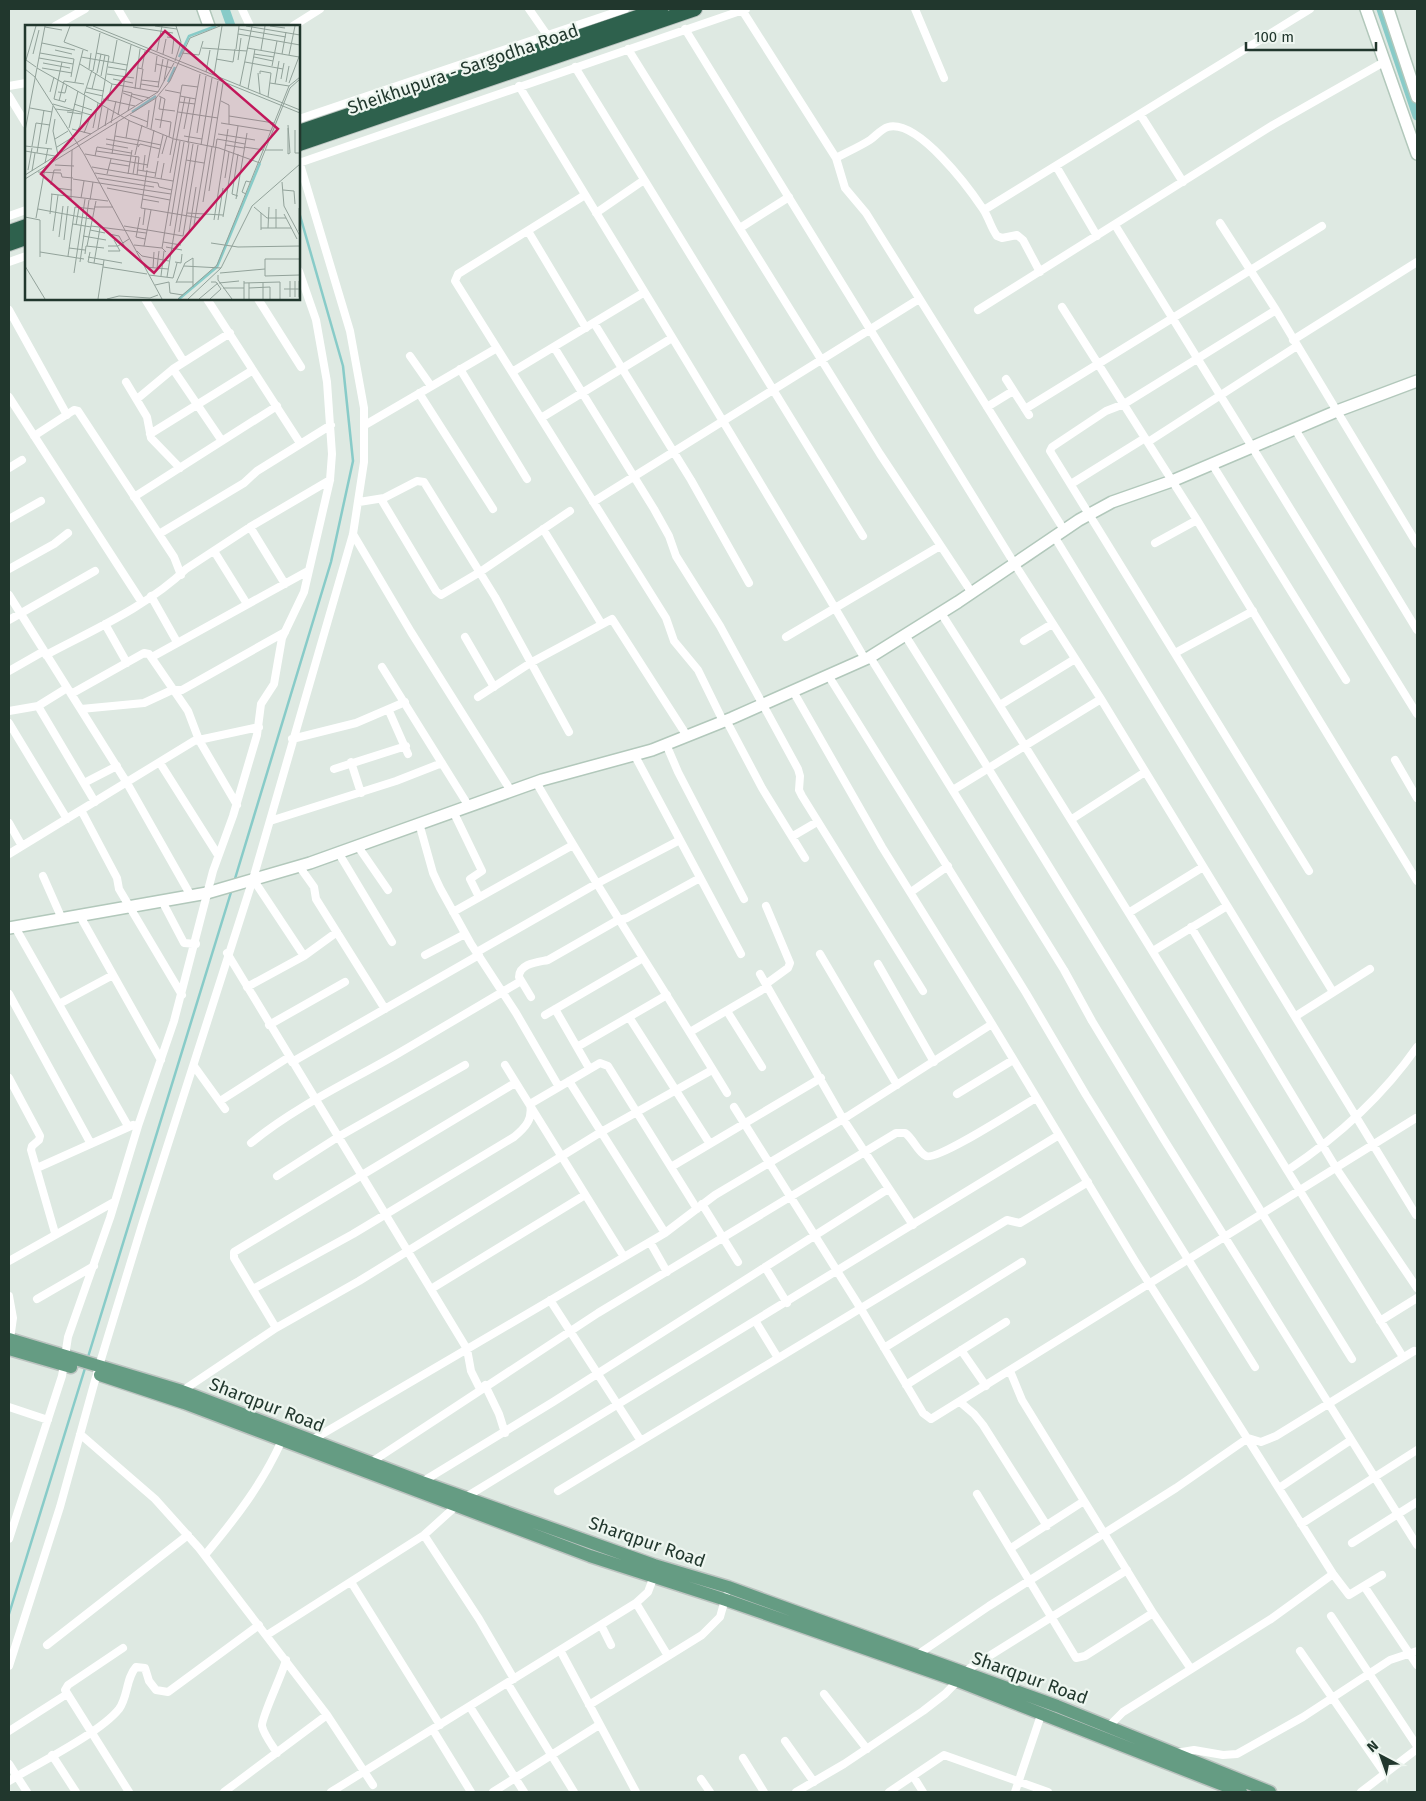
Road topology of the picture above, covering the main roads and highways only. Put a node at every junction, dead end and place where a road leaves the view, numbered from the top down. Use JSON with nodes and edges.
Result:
{"nodes":[{"id":1,"x":661,"y":9,"type":"edge"},
{"id":2,"x":695,"y":9,"type":"edge"},
{"id":3,"x":300,"y":132,"type":"edge"},
{"id":4,"x":300,"y":144,"type":"edge"},
{"id":5,"x":25,"y":226,"type":"edge"},
{"id":6,"x":9,"y":232,"type":"edge"},
{"id":7,"x":25,"y":238,"type":"edge"},
{"id":8,"x":9,"y":244,"type":"edge"},
{"id":9,"x":9,"y":1342,"type":"edge"},
{"id":10,"x":93,"y":1368,"type":"junction"},
{"id":11,"x":461,"y":1501,"type":"junction"},
{"id":12,"x":727,"y":1593,"type":"junction"},
{"id":13,"x":962,"y":1677,"type":"junction"},
{"id":14,"x":1242,"y":1792,"type":"edge"},
{"id":15,"x":1270,"y":1792,"type":"edge"}],
"edges":[{"from":1,"to":3,"type":"highway","name":"Sheikhupura - Sargodha Road"},
{"from":2,"to":4,"type":"highway","name":"Sheikhupura - Sargodha Road"},
{"from":5,"to":6,"type":"highway"},
{"from":7,"to":8,"type":"highway"},
{"from":9,"to":10,"type":"main road","name":"Sharqpur Road"},
{"from":10,"to":11,"type":"main road","name":"Sharqpur Road"},
{"from":10,"to":11,"type":"main road","name":"Sharqpur Road"},
{"from":11,"to":12,"type":"main road","name":"Sharqpur Road"},
{"from":11,"to":12,"type":"main road","name":"Sharqpur Road"},
{"from":12,"to":13,"type":"main road","name":"Sharqpur Road"},
{"from":12,"to":13,"type":"main road","name":"Sharqpur Road"},
{"from":13,"to":14,"type":"main road","name":"Sharqpur Road"},
{"from":13,"to":15,"type":"main road","name":"Sharqpur Road"}]}
